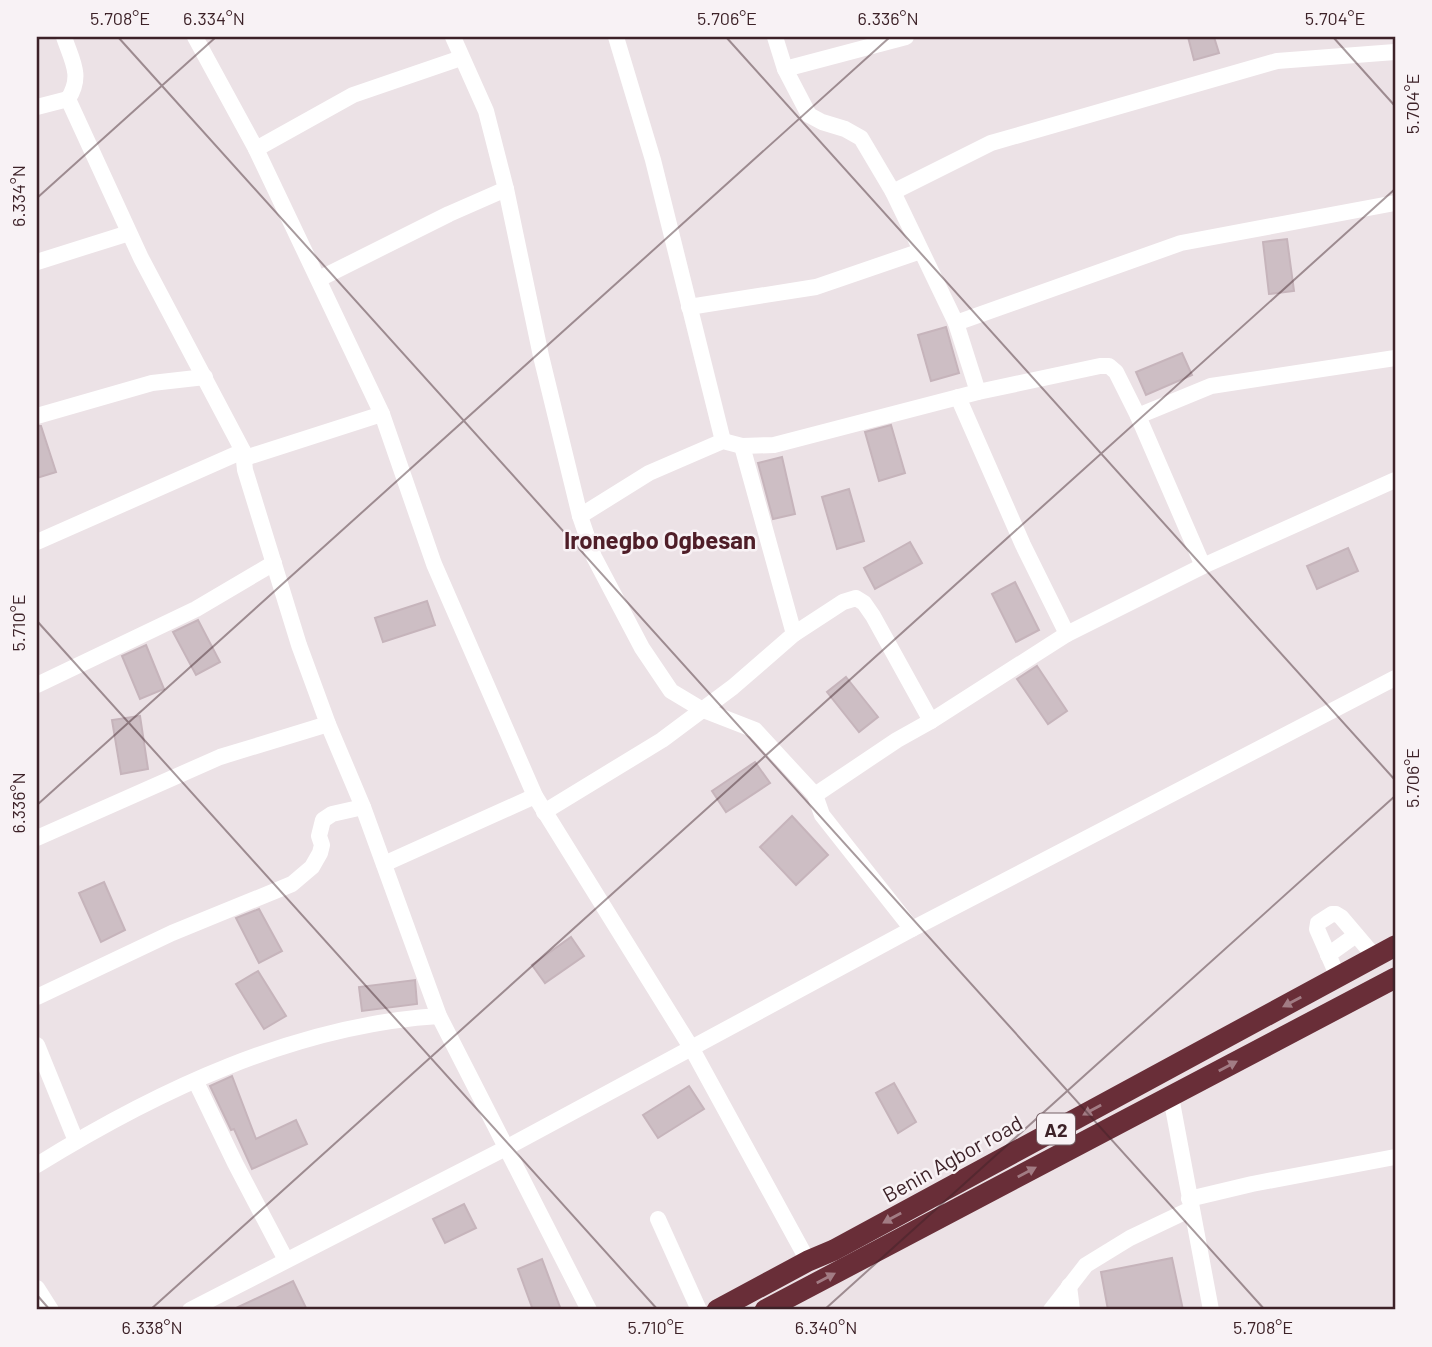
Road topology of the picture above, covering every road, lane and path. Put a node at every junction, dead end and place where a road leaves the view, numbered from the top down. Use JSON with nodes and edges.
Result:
{"nodes":[{"id":1,"x":64,"y":37,"type":"edge"},
{"id":2,"x":195,"y":37,"type":"edge"},
{"id":3,"x":453,"y":37,"type":"edge"},
{"id":4,"x":616,"y":37,"type":"edge"},
{"id":5,"x":775,"y":37,"type":"edge"},
{"id":6,"x":906,"y":37,"type":"edge"},
{"id":7,"x":1395,"y":52,"type":"edge"},
{"id":8,"x":461,"y":58,"type":"junction"},
{"id":9,"x":785,"y":69,"type":"junction"},
{"id":10,"x":68,"y":99,"type":"junction"},
{"id":11,"x":37,"y":107,"type":"edge"},
{"id":12,"x":256,"y":149,"type":"junction"},
{"id":13,"x":506,"y":189,"type":"junction"},
{"id":14,"x":893,"y":191,"type":"junction"},
{"id":15,"x":1395,"y":202,"type":"edge"},
{"id":16,"x":130,"y":233,"type":"junction"},
{"id":17,"x":922,"y":251,"type":"junction"},
{"id":18,"x":37,"y":262,"type":"edge"},
{"id":19,"x":319,"y":279,"type":"junction"},
{"id":20,"x":689,"y":307,"type":"junction"},
{"id":21,"x":956,"y":323,"type":"junction"},
{"id":22,"x":1395,"y":358,"type":"edge"},
{"id":23,"x":205,"y":377,"type":"junction"},
{"id":24,"x":978,"y":391,"type":"junction"},
{"id":25,"x":958,"y":397,"type":"junction"},
{"id":26,"x":382,"y":414,"type":"junction"},
{"id":27,"x":37,"y":416,"type":"edge"},
{"id":28,"x":1138,"y":416,"type":"junction"},
{"id":29,"x":723,"y":441,"type":"junction"},
{"id":30,"x":741,"y":446,"type":"junction"},
{"id":31,"x":244,"y":455,"type":"junction"},
{"id":32,"x":1395,"y":480,"type":"edge"},
{"id":33,"x":580,"y":516,"type":"junction"},
{"id":34,"x":37,"y":542,"type":"edge"},
{"id":35,"x":274,"y":563,"type":"junction"},
{"id":36,"x":1203,"y":566,"type":"junction"},
{"id":37,"x":794,"y":634,"type":"junction"},
{"id":38,"x":1067,"y":634,"type":"junction"},
{"id":39,"x":1395,"y":678,"type":"edge"},
{"id":40,"x":37,"y":685,"type":"edge"},
{"id":41,"x":701,"y":709,"type":"junction"},
{"id":42,"x":931,"y":721,"type":"junction"},
{"id":43,"x":328,"y":724,"type":"junction"},
{"id":44,"x":815,"y":795,"type":"junction"},
{"id":45,"x":535,"y":796,"type":"junction"},
{"id":46,"x":363,"y":807,"type":"junction"},
{"id":47,"x":544,"y":812,"type":"junction"},
{"id":48,"x":37,"y":838,"type":"edge"},
{"id":49,"x":384,"y":864,"type":"junction"},
{"id":50,"x":912,"y":929,"type":"junction"},
{"id":51,"x":1356,"y":935,"type":"junction"},
{"id":52,"x":1395,"y":946,"type":"edge"},
{"id":53,"x":1328,"y":955,"type":"junction"},
{"id":54,"x":1375,"y":957,"type":"junction"},
{"id":55,"x":1338,"y":977,"type":"junction"},
{"id":56,"x":1395,"y":978,"type":"edge"},
{"id":57,"x":37,"y":997,"type":"edge"},
{"id":58,"x":439,"y":1016,"type":"junction"},
{"id":59,"x":37,"y":1045,"type":"edge"},
{"id":60,"x":692,"y":1049,"type":"junction"},
{"id":61,"x":196,"y":1082,"type":"junction"},
{"id":62,"x":1171,"y":1097,"type":"junction"},
{"id":63,"x":76,"y":1141,"type":"junction"},
{"id":64,"x":506,"y":1148,"type":"junction"},
{"id":65,"x":1395,"y":1157,"type":"edge"},
{"id":66,"x":37,"y":1165,"type":"edge"},
{"id":67,"x":1190,"y":1204,"type":"junction"},
{"id":68,"x":658,"y":1219,"type":"dead end"},
{"id":69,"x":286,"y":1260,"type":"junction"},
{"id":70,"x":808,"y":1261,"type":"junction"},
{"id":71,"x":1069,"y":1286,"type":"junction"},
{"id":72,"x":37,"y":1288,"type":"edge"},
{"id":73,"x":51,"y":1310,"type":"edge"},
{"id":74,"x":190,"y":1310,"type":"edge"},
{"id":75,"x":589,"y":1310,"type":"edge"},
{"id":76,"x":699,"y":1310,"type":"edge"},
{"id":77,"x":717,"y":1310,"type":"edge"},
{"id":78,"x":765,"y":1310,"type":"edge"},
{"id":79,"x":1051,"y":1310,"type":"edge"},
{"id":80,"x":1072,"y":1310,"type":"edge"},
{"id":81,"x":1212,"y":1310,"type":"edge"}],
"edges":[{"from":1,"to":10,"type":"street"},
{"from":2,"to":12,"type":"street"},
{"from":3,"to":8,"type":"street"},
{"from":4,"to":20,"type":"street"},
{"from":5,"to":9,"type":"street"},
{"from":6,"to":9,"type":"street"},
{"from":7,"to":14,"type":"street"},
{"from":8,"to":12,"type":"street"},
{"from":8,"to":13,"type":"street"},
{"from":9,"to":14,"type":"street"},
{"from":10,"to":11,"type":"street"},
{"from":10,"to":16,"type":"street"},
{"from":12,"to":19,"type":"street"},
{"from":13,"to":19,"type":"street"},
{"from":13,"to":33,"type":"street"},
{"from":14,"to":17,"type":"street"},
{"from":15,"to":21,"type":"street"},
{"from":16,"to":18,"type":"street"},
{"from":16,"to":23,"type":"street"},
{"from":17,"to":20,"type":"street"},
{"from":17,"to":21,"type":"street"},
{"from":19,"to":26,"type":"street"},
{"from":20,"to":29,"type":"street"},
{"from":21,"to":24,"type":"street"},
{"from":22,"to":28,"type":"street"},
{"from":23,"to":27,"type":"street"},
{"from":23,"to":31,"type":"street"},
{"from":24,"to":25,"type":"street"},
{"from":24,"to":28,"type":"street"},
{"from":25,"to":30,"type":"street"},
{"from":25,"to":38,"type":"street"},
{"from":26,"to":31,"type":"street"},
{"from":26,"to":45,"type":"street"},
{"from":28,"to":36,"type":"street"},
{"from":29,"to":30,"type":"street"},
{"from":29,"to":33,"type":"street"},
{"from":30,"to":37,"type":"street"},
{"from":31,"to":34,"type":"street"},
{"from":31,"to":35,"type":"street"},
{"from":32,"to":36,"type":"street"},
{"from":33,"to":41,"type":"street"},
{"from":35,"to":40,"type":"street"},
{"from":35,"to":43,"type":"street"},
{"from":36,"to":38,"type":"street"},
{"from":37,"to":41,"type":"street"},
{"from":37,"to":42,"type":"street"},
{"from":38,"to":42,"type":"street"},
{"from":39,"to":50,"type":"street"},
{"from":41,"to":44,"type":"street"},
{"from":41,"to":47,"type":"street"},
{"from":42,"to":44,"type":"street"},
{"from":43,"to":46,"type":"street"},
{"from":43,"to":48,"type":"street"},
{"from":44,"to":50,"type":"street"},
{"from":45,"to":47,"type":"street"},
{"from":45,"to":49,"type":"street"},
{"from":46,"to":49,"type":"street"},
{"from":46,"to":57,"type":"street"},
{"from":47,"to":60,"type":"street"},
{"from":49,"to":58,"type":"street"},
{"from":50,"to":60,"type":"street"},
{"from":51,"to":53,"type":"street"},
{"from":51,"to":53,"type":"street"},
{"from":51,"to":54,"type":"street"},
{"from":52,"to":54,"type":"highway","name":"Benin Agbor road","number":"A2"},
{"from":53,"to":55,"type":"street"},
{"from":54,"to":55,"type":"highway","name":"Benin Agbor road","number":"A2"},
{"from":55,"to":70,"type":"highway","name":"Benin Agbor road","number":"A2","one_way":true},
{"from":62,"to":56,"type":"highway","number":"A2","one_way":true},
{"from":58,"to":61,"type":"street"},
{"from":58,"to":64,"type":"street"},
{"from":59,"to":63,"type":"street"},
{"from":60,"to":64,"type":"street"},
{"from":60,"to":70,"type":"street"},
{"from":61,"to":63,"type":"street"},
{"from":61,"to":69,"type":"street"},
{"from":62,"to":67,"type":"street"},
{"from":78,"to":62,"type":"highway","number":"A2","one_way":true},
{"from":63,"to":66,"type":"street"},
{"from":64,"to":69,"type":"street"},
{"from":64,"to":75,"type":"street"},
{"from":65,"to":67,"type":"street"},
{"from":67,"to":71,"type":"street"},
{"from":67,"to":81,"type":"street"},
{"from":68,"to":76,"type":"street"},
{"from":69,"to":74,"type":"street"},
{"from":70,"to":77,"type":"highway","name":"Benin Agbor road","number":"A2"},
{"from":71,"to":79,"type":"street"},
{"from":71,"to":80,"type":"street"},
{"from":72,"to":73,"type":"street"}]}
